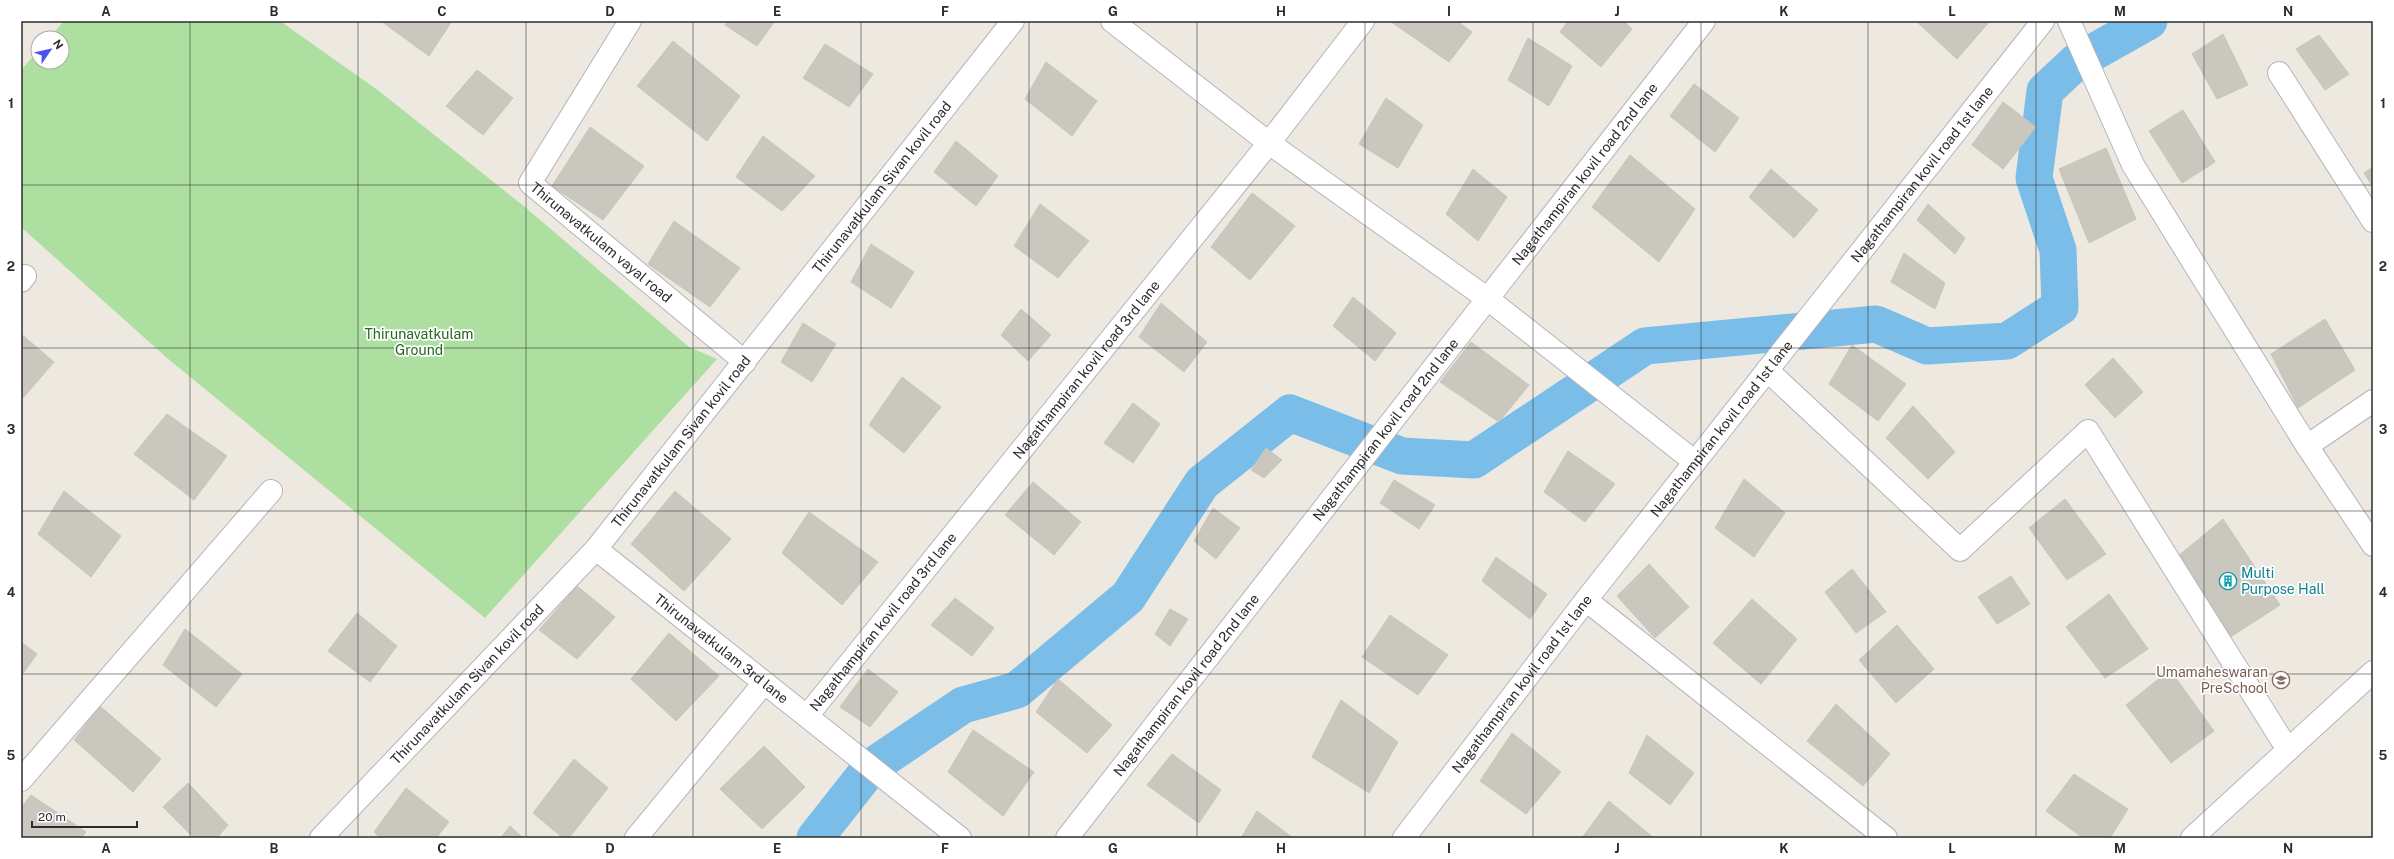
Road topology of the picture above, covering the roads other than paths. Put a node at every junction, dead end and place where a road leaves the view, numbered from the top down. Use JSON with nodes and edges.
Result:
{"nodes":[{"id":1,"x":630,"y":21,"type":"edge"},
{"id":2,"x":1013,"y":21,"type":"edge"},
{"id":3,"x":1112,"y":21,"type":"edge"},
{"id":4,"x":1363,"y":21,"type":"edge"},
{"id":5,"x":1704,"y":21,"type":"edge"},
{"id":6,"x":2043,"y":21,"type":"edge"},
{"id":7,"x":2069,"y":21,"type":"edge"},
{"id":8,"x":2279,"y":73,"type":"dead end"},
{"id":9,"x":1269,"y":143,"type":"junction"},
{"id":10,"x":2373,"y":221,"type":"edge"},
{"id":11,"x":1488,"y":299,"type":"junction"},
{"id":12,"x":745,"y":362,"type":"junction"},
{"id":13,"x":1767,"y":370,"type":"junction"},
{"id":14,"x":2373,"y":401,"type":"edge"},
{"id":15,"x":2307,"y":446,"type":"junction"},
{"id":16,"x":1695,"y":462,"type":"junction"},
{"id":17,"x":271,"y":491,"type":"dead end"},
{"id":18,"x":2373,"y":545,"type":"edge"},
{"id":19,"x":596,"y":549,"type":"junction"},
{"id":20,"x":1586,"y":600,"type":"junction"},
{"id":21,"x":2373,"y":672,"type":"edge"},
{"id":22,"x":764,"y":683,"type":"junction"},
{"id":23,"x":807,"y":716,"type":"junction"},
{"id":24,"x":2288,"y":750,"type":"junction"},
{"id":25,"x":21,"y":780,"type":"edge"},
{"id":26,"x":321,"y":838,"type":"edge"},
{"id":27,"x":636,"y":838,"type":"edge"},
{"id":28,"x":960,"y":838,"type":"edge"},
{"id":29,"x":1067,"y":838,"type":"edge"},
{"id":30,"x":1404,"y":838,"type":"edge"},
{"id":31,"x":1886,"y":838,"type":"edge"},
{"id":32,"x":2192,"y":838,"type":"edge"}],
"edges":[{"from":1,"to":12,"type":"street","name":"Thirunavatkulam vayal road"},
{"from":2,"to":12,"type":"street","name":"Thirunavatkulam Sivan kovil road"},
{"from":3,"to":9,"type":"street"},
{"from":4,"to":9,"type":"street","name":"Nagathampiran kovil road 3rd lane"},
{"from":5,"to":11,"type":"street","name":"Nagathampiran kovil road 2nd lane"},
{"from":6,"to":13,"type":"street","name":"Nagathampiran kovil road 1st lane"},
{"from":7,"to":15,"type":"street"},
{"from":8,"to":10,"type":"street"},
{"from":9,"to":11,"type":"street"},
{"from":9,"to":23,"type":"street","name":"Nagathampiran kovil road 3rd lane"},
{"from":11,"to":16,"type":"street"},
{"from":11,"to":29,"type":"street","name":"Nagathampiran kovil road 2nd lane"},
{"from":12,"to":19,"type":"street","name":"Thirunavatkulam Sivan kovil road"},
{"from":13,"to":16,"type":"street","name":"Nagathampiran kovil road 1st lane"},
{"from":13,"to":24,"type":"street"},
{"from":14,"to":15,"type":"street"},
{"from":15,"to":18,"type":"street"},
{"from":16,"to":20,"type":"street","name":"Nagathampiran kovil road 1st lane"},
{"from":17,"to":25,"type":"street"},
{"from":19,"to":22,"type":"street","name":"Thirunavatkulam 3rd lane"},
{"from":19,"to":26,"type":"street","name":"Thirunavatkulam Sivan kovil road"},
{"from":20,"to":30,"type":"street","name":"Nagathampiran kovil road 1st lane"},
{"from":20,"to":31,"type":"street"},
{"from":21,"to":24,"type":"street"},
{"from":22,"to":23,"type":"street","name":"Thirunavatkulam 3rd lane"},
{"from":22,"to":27,"type":"street"},
{"from":23,"to":28,"type":"street","name":"Thirunavatkulam 3rd lane"},
{"from":24,"to":32,"type":"street"}]}
